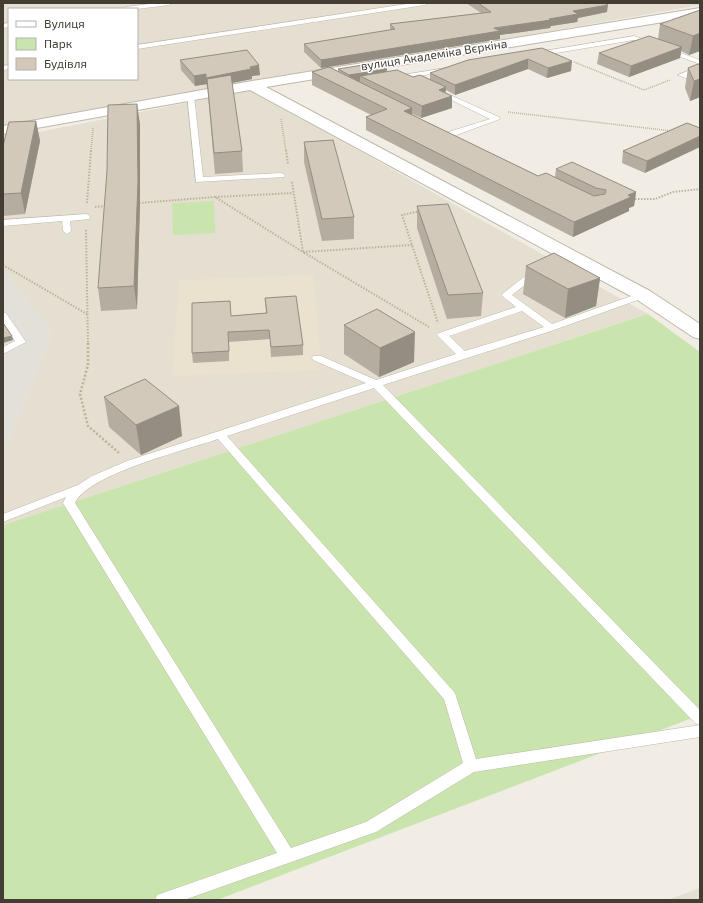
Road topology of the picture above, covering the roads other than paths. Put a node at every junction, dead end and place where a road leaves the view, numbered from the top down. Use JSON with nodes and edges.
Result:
{"nodes":[{"id":1,"x":169,"y":3,"type":"edge"},
{"id":2,"x":425,"y":3,"type":"edge"},
{"id":3,"x":133,"y":8,"type":"edge"},
{"id":4,"x":700,"y":12,"type":"edge"},
{"id":5,"x":138,"y":47,"type":"edge"},
{"id":6,"x":534,"y":55,"type":"edge"},
{"id":7,"x":700,"y":62,"type":"edge"},
{"id":8,"x":455,"y":68,"type":"edge"},
{"id":9,"x":700,"y":68,"type":"edge"},
{"id":10,"x":324,"y":73,"type":"junction"},
{"id":11,"x":408,"y":76,"type":"junction"},
{"id":12,"x":336,"y":80,"type":"edge"},
{"id":13,"x":385,"y":80,"type":"edge"},
{"id":14,"x":700,"y":82,"type":"edge"},
{"id":15,"x":252,"y":85,"type":"junction"},
{"id":16,"x":190,"y":96,"type":"junction"},
{"id":17,"x":3,"y":130,"type":"edge"},
{"id":18,"x":441,"y":132,"type":"edge"},
{"id":19,"x":281,"y":175,"type":"dead end"},
{"id":20,"x":199,"y":180,"type":"junction"},
{"id":21,"x":200,"y":189,"type":"dead end"},
{"id":22,"x":86,"y":218,"type":"road end"},
{"id":23,"x":66,"y":219,"type":"junction"},
{"id":24,"x":3,"y":223,"type":"edge"},
{"id":25,"x":67,"y":231,"type":"dead end"},
{"id":26,"x":542,"y":266,"type":"edge"},
{"id":27,"x":643,"y":295,"type":"junction"},
{"id":28,"x":523,"y":308,"type":"junction"},
{"id":29,"x":3,"y":315,"type":"edge"},
{"id":30,"x":551,"y":328,"type":"junction"},
{"id":31,"x":700,"y":333,"type":"edge"},
{"id":32,"x":3,"y":351,"type":"edge"},
{"id":33,"x":462,"y":355,"type":"junction"},
{"id":34,"x":317,"y":358,"type":"dead end"},
{"id":35,"x":376,"y":384,"type":"junction"},
{"id":36,"x":220,"y":435,"type":"junction"},
{"id":37,"x":88,"y":483,"type":"junction"},
{"id":38,"x":3,"y":518,"type":"edge"},
{"id":39,"x":700,"y":719,"type":"edge"},
{"id":40,"x":700,"y":731,"type":"edge"},
{"id":41,"x":471,"y":766,"type":"junction"},
{"id":42,"x":288,"y":857,"type":"junction"},
{"id":43,"x":163,"y":900,"type":"edge"}],
"edges":[{"from":1,"to":3,"type":"lane"},
{"from":2,"to":5,"type":"lane"},
{"from":4,"to":10,"type":"street","name":"вулиця Академіка Вєркіна"},
{"from":6,"to":7,"type":"lane"},
{"from":8,"to":11,"type":"lane"},
{"from":9,"to":14,"type":"lane"},
{"from":10,"to":12,"type":"lane"},
{"from":10,"to":15,"type":"street","name":"вулиця Академіка Вєркіна"},
{"from":11,"to":13,"type":"lane"},
{"from":11,"to":18,"type":"lane"},
{"from":15,"to":16,"type":"street","name":"вулиця Академіка Вєркіна"},
{"from":15,"to":27,"type":"street"},
{"from":16,"to":17,"type":"street","name":"вулиця Академіка Вєркіна"},
{"from":16,"to":20,"type":"lane"},
{"from":19,"to":20,"type":"lane"},
{"from":20,"to":21,"type":"lane"},
{"from":22,"to":23,"type":"lane"},
{"from":23,"to":24,"type":"lane"},
{"from":23,"to":25,"type":"lane"},
{"from":26,"to":28,"type":"lane"},
{"from":27,"to":30,"type":"lane"},
{"from":27,"to":31,"type":"street"},
{"from":28,"to":30,"type":"lane"},
{"from":28,"to":33,"type":"lane"},
{"from":29,"to":32,"type":"lane"},
{"from":30,"to":33,"type":"lane"},
{"from":33,"to":35,"type":"lane"},
{"from":34,"to":35,"type":"lane"},
{"from":35,"to":36,"type":"lane"},
{"from":35,"to":39,"type":"lane"},
{"from":36,"to":37,"type":"lane"},
{"from":36,"to":41,"type":"lane"},
{"from":37,"to":38,"type":"lane"},
{"from":37,"to":42,"type":"lane"},
{"from":40,"to":41,"type":"lane"},
{"from":41,"to":42,"type":"lane"},
{"from":42,"to":43,"type":"lane"}]}
